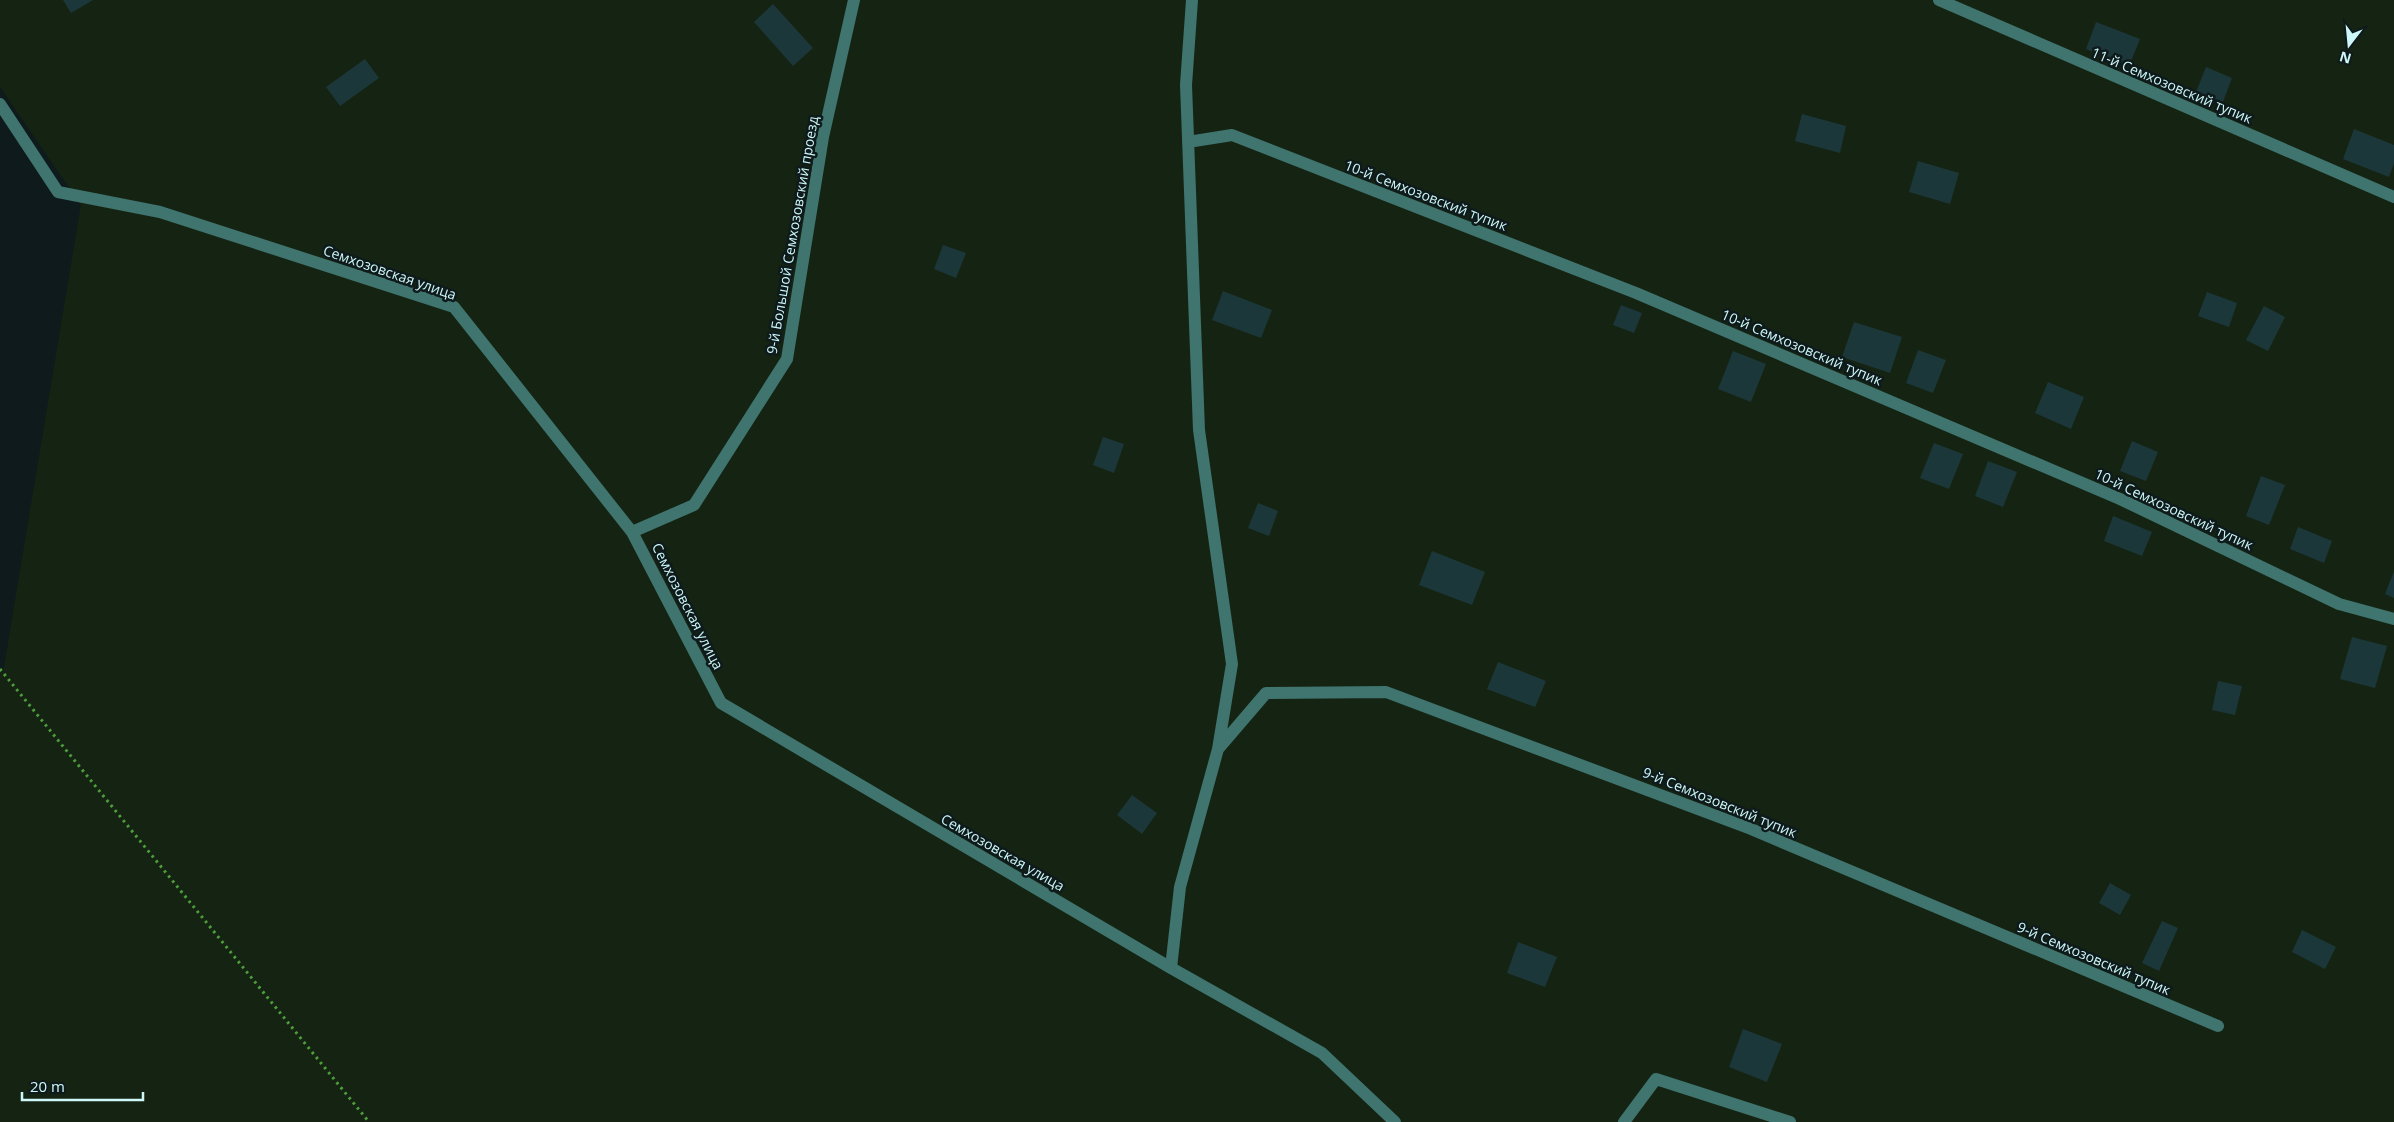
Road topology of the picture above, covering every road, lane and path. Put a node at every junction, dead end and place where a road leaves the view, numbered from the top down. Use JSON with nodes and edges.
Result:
{"nodes":[{"id":1,"x":854,"y":0,"type":"edge"},
{"id":2,"x":1192,"y":0,"type":"edge"},
{"id":3,"x":1939,"y":0,"type":"edge"},
{"id":4,"x":0,"y":104,"type":"edge"},
{"id":5,"x":1188,"y":142,"type":"junction"},
{"id":6,"x":2394,"y":197,"type":"edge"},
{"id":7,"x":632,"y":532,"type":"junction"},
{"id":8,"x":2394,"y":619,"type":"edge"},
{"id":9,"x":0,"y":669,"type":"edge"},
{"id":10,"x":1218,"y":749,"type":"junction"},
{"id":11,"x":1171,"y":968,"type":"junction"},
{"id":12,"x":2218,"y":1026,"type":"dead end"},
{"id":13,"x":369,"y":1122,"type":"edge"},
{"id":14,"x":1395,"y":1122,"type":"edge"},
{"id":15,"x":1624,"y":1122,"type":"edge"},
{"id":16,"x":1790,"y":1122,"type":"edge"}],
"edges":[{"from":1,"to":7,"type":"street","name":"9-й Большой Семхозовский проезд"},
{"from":2,"to":5,"type":"street"},
{"from":3,"to":6,"type":"street","name":"11-й Семхозовский тупик"},
{"from":4,"to":7,"type":"street","name":"Семхозовская улица"},
{"from":5,"to":8,"type":"street","name":"10-й Семхозовский тупик"},
{"from":5,"to":10,"type":"street"},
{"from":7,"to":11,"type":"street","name":"Семхозовская улица"},
{"from":9,"to":13,"type":"path"},
{"from":10,"to":11,"type":"street"},
{"from":10,"to":12,"type":"street","name":"9-й Семхозовский тупик"},
{"from":11,"to":14,"type":"street","name":"Семхозовская улица"},
{"from":15,"to":16,"type":"street"}]}
